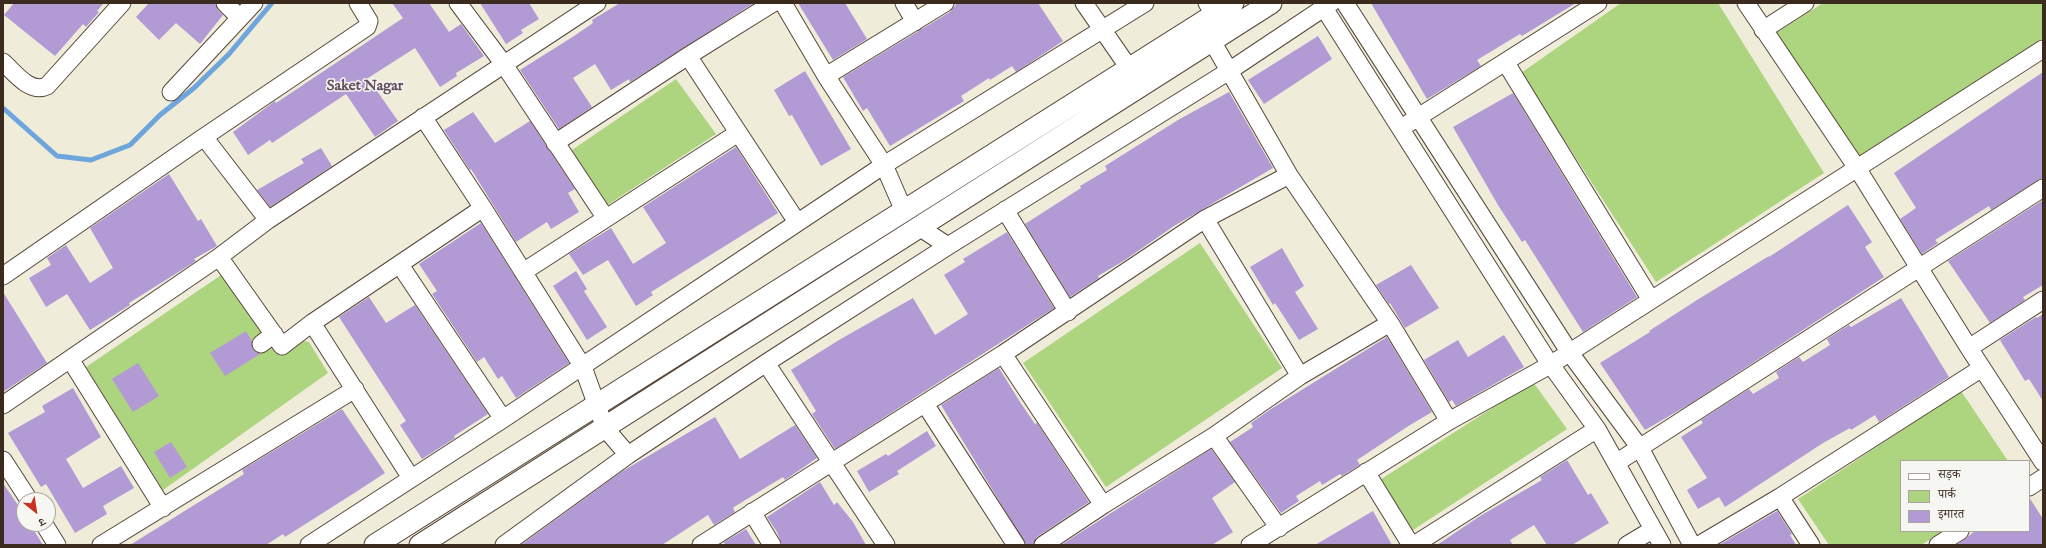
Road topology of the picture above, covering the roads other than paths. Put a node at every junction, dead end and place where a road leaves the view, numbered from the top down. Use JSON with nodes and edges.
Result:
{"nodes":[{"id":1,"x":122,"y":3,"type":"edge"},
{"id":2,"x":225,"y":3,"type":"edge"},
{"id":3,"x":254,"y":3,"type":"edge"},
{"id":4,"x":358,"y":3,"type":"edge"},
{"id":5,"x":458,"y":3,"type":"edge"},
{"id":6,"x":597,"y":3,"type":"edge"},
{"id":7,"x":773,"y":3,"type":"edge"},
{"id":8,"x":783,"y":3,"type":"edge"},
{"id":9,"x":904,"y":3,"type":"edge"},
{"id":10,"x":945,"y":3,"type":"edge"},
{"id":11,"x":1084,"y":3,"type":"edge"},
{"id":12,"x":1145,"y":3,"type":"edge"},
{"id":13,"x":1233,"y":3,"type":"edge"},
{"id":14,"x":1270,"y":3,"type":"edge"},
{"id":15,"x":1345,"y":3,"type":"edge"},
{"id":16,"x":1598,"y":3,"type":"edge"},
{"id":17,"x":1746,"y":3,"type":"edge"},
{"id":18,"x":1806,"y":3,"type":"edge"},
{"id":19,"x":1328,"y":6,"type":"edge"},
{"id":20,"x":240,"y":18,"type":"junction"},
{"id":21,"x":915,"y":22,"type":"junction"},
{"id":22,"x":1215,"y":23,"type":"edge"},
{"id":23,"x":1103,"y":29,"type":"junction"},
{"id":24,"x":1763,"y":30,"type":"junction"},
{"id":25,"x":2043,"y":49,"type":"edge"},
{"id":26,"x":688,"y":56,"type":"junction"},
{"id":27,"x":3,"y":62,"type":"edge"},
{"id":28,"x":503,"y":63,"type":"junction"},
{"id":29,"x":1506,"y":63,"type":"junction"},
{"id":30,"x":1129,"y":68,"type":"junction"},
{"id":31,"x":1229,"y":71,"type":"junction"},
{"id":32,"x":826,"y":76,"type":"junction"},
{"id":33,"x":171,"y":92,"type":"dead end"},
{"id":34,"x":422,"y":117,"type":"junction"},
{"id":35,"x":1419,"y":118,"type":"junction"},
{"id":36,"x":1400,"y":128,"type":"junction"},
{"id":37,"x":738,"y":133,"type":"junction"},
{"id":38,"x":204,"y":137,"type":"junction"},
{"id":39,"x":555,"y":143,"type":"junction"},
{"id":40,"x":884,"y":165,"type":"junction"},
{"id":41,"x":1857,"y":168,"type":"junction"},
{"id":42,"x":1289,"y":175,"type":"junction"},
{"id":43,"x":2043,"y":188,"type":"edge"},
{"id":44,"x":483,"y":208,"type":"junction"},
{"id":45,"x":1005,"y":210,"type":"junction"},
{"id":46,"x":904,"y":211,"type":"junction"},
{"id":47,"x":605,"y":218,"type":"junction"},
{"id":48,"x":268,"y":220,"type":"junction"},
{"id":49,"x":1205,"y":220,"type":"junction"},
{"id":50,"x":797,"y":222,"type":"junction"},
{"id":51,"x":919,"y":227,"type":"junction"},
{"id":52,"x":948,"y":246,"type":"junction"},
{"id":53,"x":219,"y":256,"type":"junction"},
{"id":54,"x":400,"y":265,"type":"junction"},
{"id":55,"x":1919,"y":269,"type":"junction"},
{"id":56,"x":523,"y":272,"type":"junction"},
{"id":57,"x":3,"y":276,"type":"edge"},
{"id":58,"x":1651,"y":300,"type":"junction"},
{"id":59,"x":2043,"y":300,"type":"edge"},
{"id":60,"x":1068,"y":312,"type":"junction"},
{"id":61,"x":312,"y":323,"type":"junction"},
{"id":62,"x":1390,"y":323,"type":"junction"},
{"id":63,"x":1969,"y":348,"type":"junction"},
{"id":64,"x":1570,"y":353,"type":"junction"},
{"id":65,"x":1003,"y":354,"type":"junction"},
{"id":66,"x":70,"y":359,"type":"junction"},
{"id":67,"x":766,"y":363,"type":"junction"},
{"id":68,"x":1550,"y":365,"type":"junction"},
{"id":69,"x":583,"y":367,"type":"junction"},
{"id":70,"x":1982,"y":368,"type":"junction"},
{"id":71,"x":1300,"y":376,"type":"junction"},
{"id":72,"x":355,"y":389,"type":"junction"},
{"id":73,"x":597,"y":404,"type":"junction"},
{"id":74,"x":924,"y":404,"type":"junction"},
{"id":75,"x":3,"y":405,"type":"edge"},
{"id":76,"x":503,"y":419,"type":"junction"},
{"id":77,"x":1449,"y":421,"type":"junction"},
{"id":78,"x":605,"y":428,"type":"junction"},
{"id":79,"x":1597,"y":429,"type":"junction"},
{"id":80,"x":1214,"y":436,"type":"junction"},
{"id":81,"x":1640,"y":448,"type":"junction"},
{"id":82,"x":628,"y":454,"type":"junction"},
{"id":83,"x":3,"y":460,"type":"edge"},
{"id":84,"x":2043,"y":462,"type":"edge"},
{"id":85,"x":1616,"y":463,"type":"junction"},
{"id":86,"x":832,"y":464,"type":"junction"},
{"id":87,"x":1366,"y":472,"type":"junction"},
{"id":88,"x":411,"y":478,"type":"junction"},
{"id":89,"x":2043,"y":478,"type":"edge"},
{"id":90,"x":2030,"y":486,"type":"edge"},
{"id":91,"x":24,"y":492,"type":"edge"},
{"id":92,"x":1780,"y":497,"type":"junction"},
{"id":93,"x":1103,"y":505,"type":"junction"},
{"id":94,"x":163,"y":508,"type":"junction"},
{"id":95,"x":752,"y":512,"type":"junction"},
{"id":96,"x":1278,"y":528,"type":"junction"},
{"id":97,"x":1652,"y":530,"type":"junction"},
{"id":98,"x":49,"y":532,"type":"edge"},
{"id":99,"x":1958,"y":532,"type":"edge"},
{"id":100,"x":57,"y":545,"type":"edge"},
{"id":101,"x":101,"y":545,"type":"edge"},
{"id":102,"x":309,"y":545,"type":"edge"},
{"id":103,"x":375,"y":545,"type":"edge"},
{"id":104,"x":420,"y":545,"type":"edge"},
{"id":105,"x":504,"y":545,"type":"edge"},
{"id":106,"x":701,"y":545,"type":"edge"},
{"id":107,"x":772,"y":545,"type":"edge"},
{"id":108,"x":886,"y":545,"type":"edge"},
{"id":109,"x":1016,"y":545,"type":"edge"},
{"id":110,"x":1043,"y":545,"type":"edge"},
{"id":111,"x":1250,"y":545,"type":"edge"},
{"id":112,"x":1411,"y":545,"type":"edge"},
{"id":113,"x":1414,"y":545,"type":"edge"},
{"id":114,"x":1627,"y":545,"type":"edge"},
{"id":115,"x":1662,"y":545,"type":"edge"},
{"id":116,"x":1692,"y":545,"type":"edge"},
{"id":117,"x":1699,"y":545,"type":"edge"},
{"id":118,"x":1811,"y":545,"type":"edge"},
{"id":119,"x":1938,"y":545,"type":"edge"}],
"edges":[{"from":1,"to":27,"type":"street"},
{"from":2,"to":20,"type":"street"},
{"from":3,"to":20,"type":"street"},
{"from":4,"to":38,"type":"street"},
{"from":5,"to":28,"type":"street"},
{"from":6,"to":28,"type":"street"},
{"from":7,"to":26,"type":"street"},
{"from":8,"to":32,"type":"street"},
{"from":9,"to":21,"type":"street"},
{"from":10,"to":21,"type":"street"},
{"from":11,"to":23,"type":"street"},
{"from":12,"to":23,"type":"street"},
{"from":13,"to":22,"type":"main road"},
{"from":14,"to":22,"type":"main road"},
{"from":15,"to":35,"type":"street"},
{"from":16,"to":29,"type":"street"},
{"from":17,"to":24,"type":"street"},
{"from":18,"to":24,"type":"street"},
{"from":19,"to":31,"type":"street"},
{"from":19,"to":36,"type":"street"},
{"from":20,"to":33,"type":"street"},
{"from":21,"to":32,"type":"street"},
{"from":22,"to":30,"type":"main road"},
{"from":22,"to":31,"type":"street"},
{"from":22,"to":51,"type":"main road"},
{"from":23,"to":30,"type":"street"},
{"from":23,"to":40,"type":"street"},
{"from":24,"to":41,"type":"street"},
{"from":25,"to":41,"type":"street"},
{"from":26,"to":37,"type":"street"},
{"from":26,"to":39,"type":"street"},
{"from":28,"to":34,"type":"street"},
{"from":28,"to":39,"type":"street"},
{"from":29,"to":35,"type":"street"},
{"from":29,"to":58,"type":"street"},
{"from":30,"to":46,"type":"main road"},
{"from":31,"to":42,"type":"street"},
{"from":31,"to":45,"type":"street"},
{"from":32,"to":40,"type":"street"},
{"from":34,"to":44,"type":"street"},
{"from":34,"to":48,"type":"street"},
{"from":35,"to":36,"type":"street"},
{"from":35,"to":64,"type":"street"},
{"from":36,"to":68,"type":"street"},
{"from":37,"to":47,"type":"street"},
{"from":37,"to":50,"type":"street"},
{"from":38,"to":48,"type":"street"},
{"from":38,"to":57,"type":"street"},
{"from":39,"to":47,"type":"street"},
{"from":40,"to":46,"type":"street"},
{"from":40,"to":50,"type":"street"},
{"from":41,"to":55,"type":"street"},
{"from":41,"to":58,"type":"street"},
{"from":42,"to":49,"type":"street"},
{"from":42,"to":62,"type":"street"},
{"from":43,"to":55,"type":"street"},
{"from":44,"to":54,"type":"street"},
{"from":44,"to":56,"type":"street"},
{"from":45,"to":52,"type":"street"},
{"from":45,"to":60,"type":"street"},
{"from":46,"to":51,"type":"main road"},
{"from":46,"to":73,"type":"main road"},
{"from":47,"to":56,"type":"street"},
{"from":48,"to":53,"type":"street"},
{"from":49,"to":60,"type":"street"},
{"from":49,"to":71,"type":"street"},
{"from":50,"to":69,"type":"street"},
{"from":51,"to":52,"type":"street"},
{"from":51,"to":78,"type":"main road"},
{"from":52,"to":67,"type":"street"},
{"from":53,"to":61,"type":"street"},
{"from":53,"to":66,"type":"street"},
{"from":54,"to":61,"type":"street"},
{"from":54,"to":76,"type":"street"},
{"from":55,"to":63,"type":"street"},
{"from":55,"to":81,"type":"street"},
{"from":56,"to":69,"type":"street"},
{"from":58,"to":64,"type":"street"},
{"from":59,"to":63,"type":"street"},
{"from":60,"to":65,"type":"street"},
{"from":61,"to":72,"type":"street"},
{"from":62,"to":71,"type":"street"},
{"from":62,"to":77,"type":"street"},
{"from":63,"to":70,"type":"street"},
{"from":64,"to":68,"type":"street"},
{"from":64,"to":81,"type":"street"},
{"from":65,"to":74,"type":"street"},
{"from":65,"to":93,"type":"street"},
{"from":66,"to":75,"type":"street"},
{"from":66,"to":94,"type":"street"},
{"from":67,"to":82,"type":"street"},
{"from":67,"to":86,"type":"street"},
{"from":68,"to":77,"type":"street"},
{"from":68,"to":79,"type":"street"},
{"from":69,"to":73,"type":"street"},
{"from":69,"to":76,"type":"street"},
{"from":70,"to":84,"type":"street"},
{"from":70,"to":92,"type":"street"},
{"from":71,"to":80,"type":"street"},
{"from":72,"to":88,"type":"street"},
{"from":72,"to":94,"type":"street"},
{"from":73,"to":78,"type":"street"},
{"from":73,"to":103,"type":"main road"},
{"from":74,"to":86,"type":"street"},
{"from":74,"to":109,"type":"street"},
{"from":76,"to":88,"type":"street"},
{"from":77,"to":87,"type":"street"},
{"from":78,"to":82,"type":"street"},
{"from":78,"to":104,"type":"main road"},
{"from":79,"to":85,"type":"street"},
{"from":79,"to":113,"type":"street"},
{"from":80,"to":93,"type":"street"},
{"from":80,"to":96,"type":"street"},
{"from":81,"to":85,"type":"street"},
{"from":81,"to":116,"type":"street"},
{"from":82,"to":105,"type":"street"},
{"from":83,"to":91,"type":"street"},
{"from":85,"to":97,"type":"street"},
{"from":86,"to":95,"type":"street"},
{"from":86,"to":108,"type":"street"},
{"from":87,"to":96,"type":"street"},
{"from":87,"to":112,"type":"street"},
{"from":88,"to":102,"type":"street"},
{"from":89,"to":90,"type":"street"},
{"from":92,"to":117,"type":"street"},
{"from":92,"to":118,"type":"street"},
{"from":93,"to":110,"type":"street"},
{"from":94,"to":101,"type":"street"},
{"from":95,"to":106,"type":"street"},
{"from":95,"to":107,"type":"street"},
{"from":96,"to":111,"type":"street"},
{"from":97,"to":114,"type":"street"},
{"from":97,"to":115,"type":"street"},
{"from":98,"to":100,"type":"street"},
{"from":99,"to":119,"type":"street"}]}
